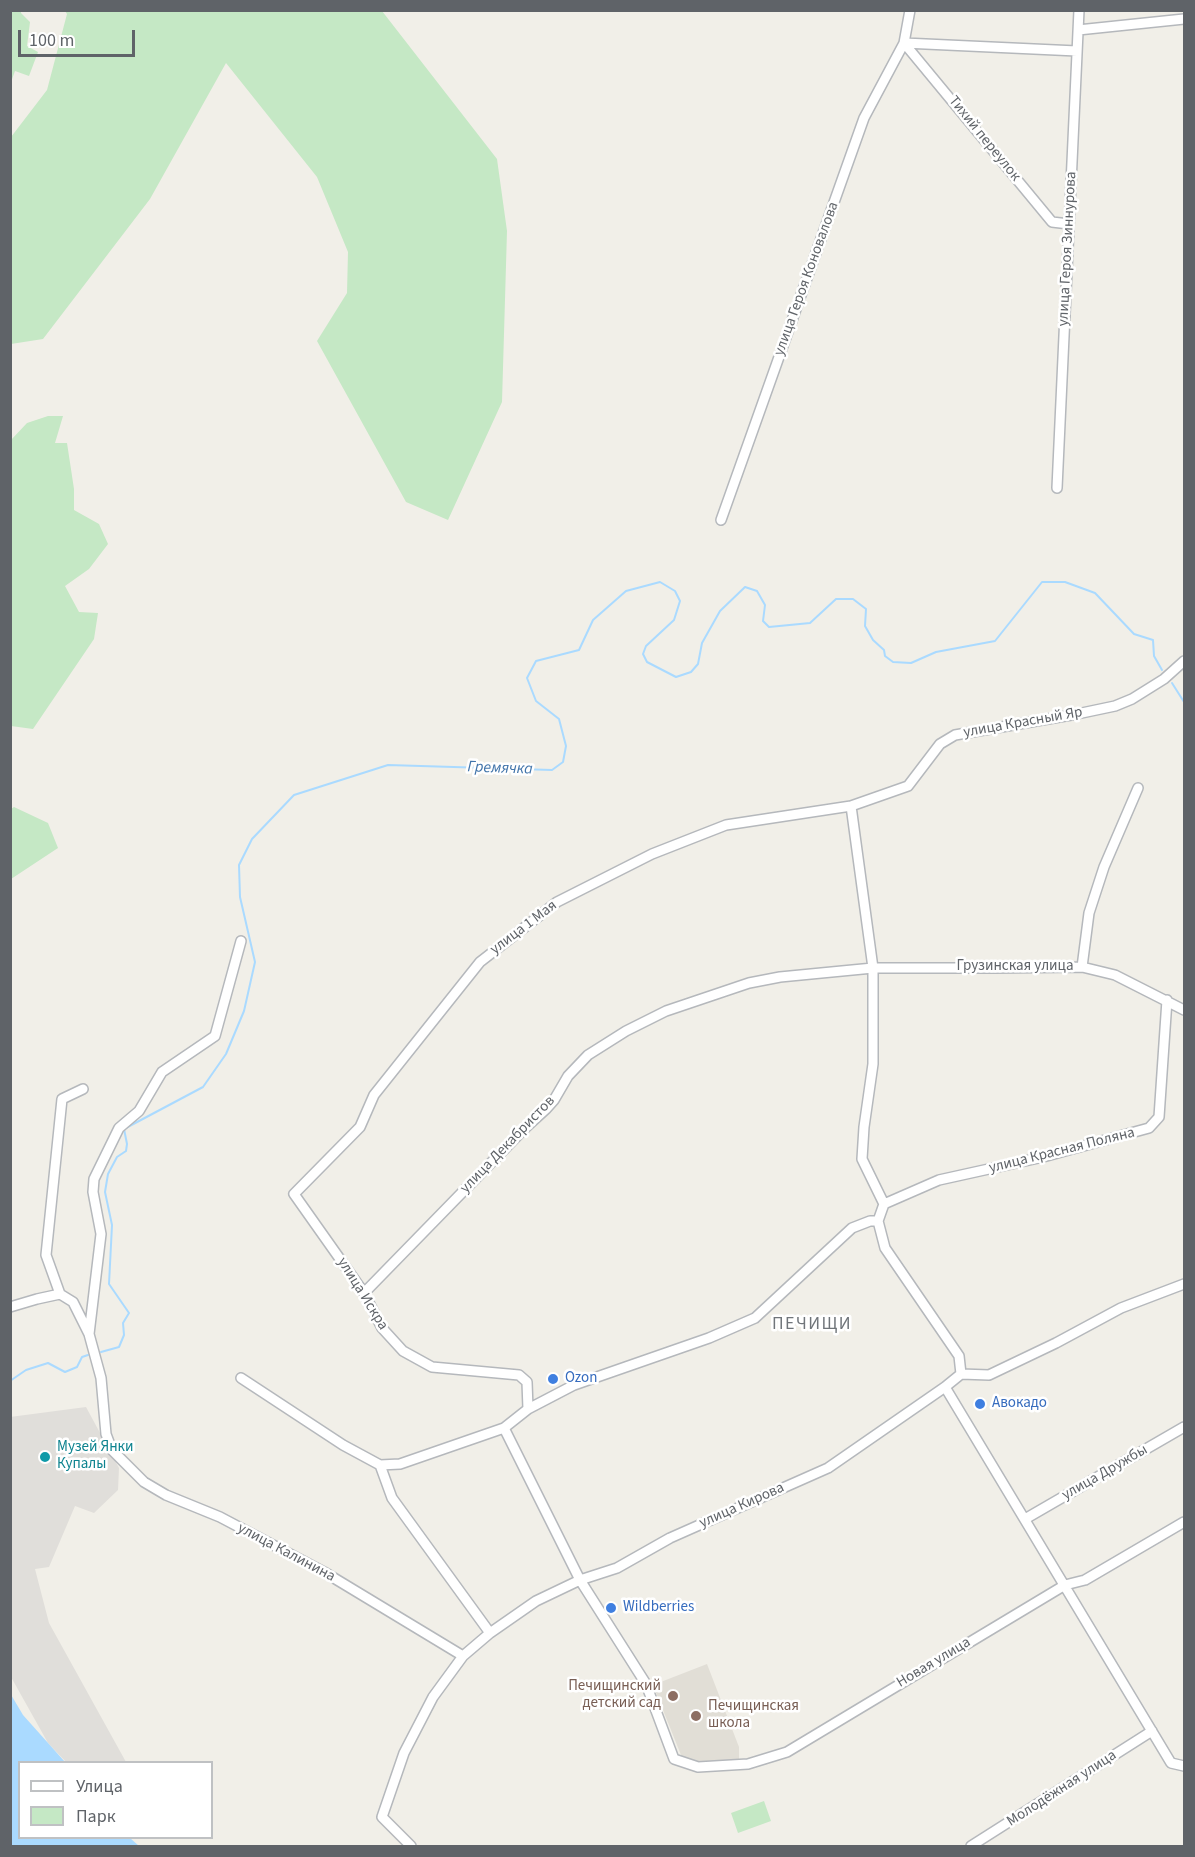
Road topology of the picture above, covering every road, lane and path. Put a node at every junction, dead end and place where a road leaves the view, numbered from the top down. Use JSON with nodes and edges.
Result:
{"nodes":[{"id":1,"x":910,"y":10,"type":"edge"},
{"id":2,"x":1079,"y":10,"type":"edge"},
{"id":3,"x":1185,"y":19,"type":"edge"},
{"id":4,"x":1078,"y":30,"type":"junction"},
{"id":5,"x":904,"y":43,"type":"junction"},
{"id":6,"x":1077,"y":51,"type":"junction"},
{"id":7,"x":1069,"y":224,"type":"junction"},
{"id":8,"x":1057,"y":488,"type":"dead end"},
{"id":9,"x":721,"y":520,"type":"dead end"},
{"id":10,"x":1185,"y":661,"type":"edge"},
{"id":11,"x":1138,"y":788,"type":"dead end"},
{"id":12,"x":851,"y":806,"type":"junction"},
{"id":13,"x":241,"y":941,"type":"dead end"},
{"id":14,"x":1082,"y":967,"type":"junction"},
{"id":15,"x":873,"y":968,"type":"junction"},
{"id":16,"x":1167,"y":1000,"type":"junction"},
{"id":17,"x":1185,"y":1010,"type":"edge"},
{"id":18,"x":83,"y":1089,"type":"dead end"},
{"id":19,"x":294,"y":1194,"type":"joint"},
{"id":20,"x":884,"y":1204,"type":"junction"},
{"id":21,"x":878,"y":1221,"type":"junction"},
{"id":22,"x":1185,"y":1284,"type":"edge"},
{"id":23,"x":364,"y":1293,"type":"junction"},
{"id":24,"x":60,"y":1294,"type":"junction"},
{"id":25,"x":10,"y":1307,"type":"edge"},
{"id":26,"x":89,"y":1334,"type":"junction"},
{"id":27,"x":961,"y":1374,"type":"junction"},
{"id":28,"x":241,"y":1378,"type":"dead end"},
{"id":29,"x":945,"y":1387,"type":"junction"},
{"id":30,"x":528,"y":1409,"type":"junction"},
{"id":31,"x":1185,"y":1427,"type":"edge"},
{"id":32,"x":504,"y":1428,"type":"junction"},
{"id":33,"x":380,"y":1465,"type":"junction"},
{"id":34,"x":1025,"y":1519,"type":"junction"},
{"id":35,"x":1185,"y":1522,"type":"edge"},
{"id":36,"x":580,"y":1580,"type":"junction"},
{"id":37,"x":1065,"y":1585,"type":"junction"},
{"id":38,"x":490,"y":1633,"type":"junction"},
{"id":39,"x":463,"y":1656,"type":"junction"},
{"id":40,"x":1152,"y":1731,"type":"junction"},
{"id":41,"x":1185,"y":1767,"type":"edge"},
{"id":42,"x":411,"y":1846,"type":"edge"},
{"id":43,"x":971,"y":1846,"type":"edge"}],
"edges":[{"from":1,"to":5,"type":"street","name":"улица Героя Коновалова"},
{"from":2,"to":4,"type":"street","name":"улица Героя Зиннурова"},
{"from":3,"to":4,"type":"street"},
{"from":4,"to":6,"type":"street","name":"улица Героя Зиннурова"},
{"from":5,"to":6,"type":"street"},
{"from":5,"to":7,"type":"street","name":"Тихий переулок"},
{"from":5,"to":9,"type":"street","name":"улица Героя Коновалова"},
{"from":6,"to":7,"type":"street","name":"улица Героя Зиннурова"},
{"from":7,"to":8,"type":"street","name":"улица Героя Зиннурова"},
{"from":10,"to":12,"type":"street","name":"улица Красный Яр"},
{"from":11,"to":14,"type":"street"},
{"from":12,"to":15,"type":"street"},
{"from":12,"to":19,"type":"street","name":"улица 1 Мая"},
{"from":13,"to":26,"type":"street"},
{"from":14,"to":15,"type":"street","name":"Грузинская улица"},
{"from":14,"to":16,"type":"street","name":"Грузинская улица"},
{"from":15,"to":20,"type":"street"},
{"from":15,"to":23,"type":"street","name":"улица Декабристов"},
{"from":16,"to":17,"type":"street","name":"Грузинская улица"},
{"from":16,"to":20,"type":"street","name":"улица Красная Поляна"},
{"from":18,"to":24,"type":"street"},
{"from":19,"to":23,"type":"street","name":"улица Искра"},
{"from":20,"to":21,"type":"street"},
{"from":21,"to":27,"type":"street"},
{"from":21,"to":30,"type":"street"},
{"from":22,"to":27,"type":"street"},
{"from":23,"to":30,"type":"street","name":"улица Искра"},
{"from":24,"to":25,"type":"street"},
{"from":24,"to":26,"type":"street"},
{"from":26,"to":39,"type":"street","name":"улица Калинина"},
{"from":27,"to":29,"type":"street","name":"улица Кирова"},
{"from":28,"to":33,"type":"street"},
{"from":29,"to":34,"type":"street"},
{"from":29,"to":36,"type":"street","name":"улица Кирова"},
{"from":30,"to":32,"type":"street"},
{"from":31,"to":34,"type":"street","name":"улица Дружбы"},
{"from":32,"to":33,"type":"street"},
{"from":32,"to":36,"type":"street"},
{"from":33,"to":38,"type":"street"},
{"from":34,"to":37,"type":"street"},
{"from":35,"to":37,"type":"street","name":"Новая улица"},
{"from":36,"to":37,"type":"street","name":"Новая улица"},
{"from":36,"to":38,"type":"street","name":"улица Кирова"},
{"from":37,"to":40,"type":"street"},
{"from":38,"to":39,"type":"street","name":"улица Кирова"},
{"from":39,"to":42,"type":"street","name":"улица Кирова"},
{"from":40,"to":41,"type":"street"},
{"from":40,"to":43,"type":"street","name":"Молодёжная улица"}]}
